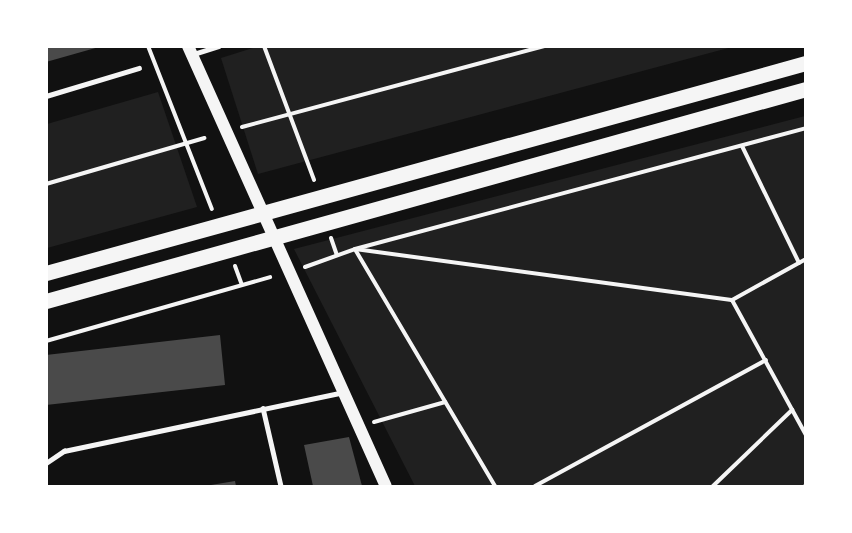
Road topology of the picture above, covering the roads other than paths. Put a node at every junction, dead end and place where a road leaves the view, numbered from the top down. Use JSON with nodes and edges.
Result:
{"nodes":[{"id":1,"x":219,"y":46,"type":"edge"},
{"id":2,"x":189,"y":50,"type":"edge"},
{"id":3,"x":806,"y":63,"type":"edge"},
{"id":4,"x":139,"y":68,"type":"dead end"},
{"id":5,"x":806,"y":89,"type":"edge"},
{"id":6,"x":46,"y":96,"type":"edge"},
{"id":7,"x":261,"y":217,"type":"junction"},
{"id":8,"x":271,"y":239,"type":"junction"},
{"id":9,"x":46,"y":273,"type":"edge"},
{"id":10,"x":46,"y":301,"type":"edge"},
{"id":11,"x":339,"y":393,"type":"junction"},
{"id":12,"x":263,"y":408,"type":"junction"},
{"id":13,"x":46,"y":463,"type":"edge"},
{"id":14,"x":281,"y":486,"type":"edge"},
{"id":15,"x":386,"y":486,"type":"edge"}],
"edges":[{"from":1,"to":2,"type":"lane"},
{"from":2,"to":7,"type":"main road"},
{"from":3,"to":7,"type":"main road"},
{"from":4,"to":6,"type":"lane"},
{"from":5,"to":8,"type":"main road"},
{"from":7,"to":8,"type":"main road"},
{"from":7,"to":9,"type":"main road"},
{"from":8,"to":10,"type":"main road"},
{"from":8,"to":11,"type":"main road"},
{"from":11,"to":12,"type":"lane"},
{"from":11,"to":15,"type":"main road"},
{"from":12,"to":13,"type":"lane"},
{"from":12,"to":14,"type":"lane"}]}
